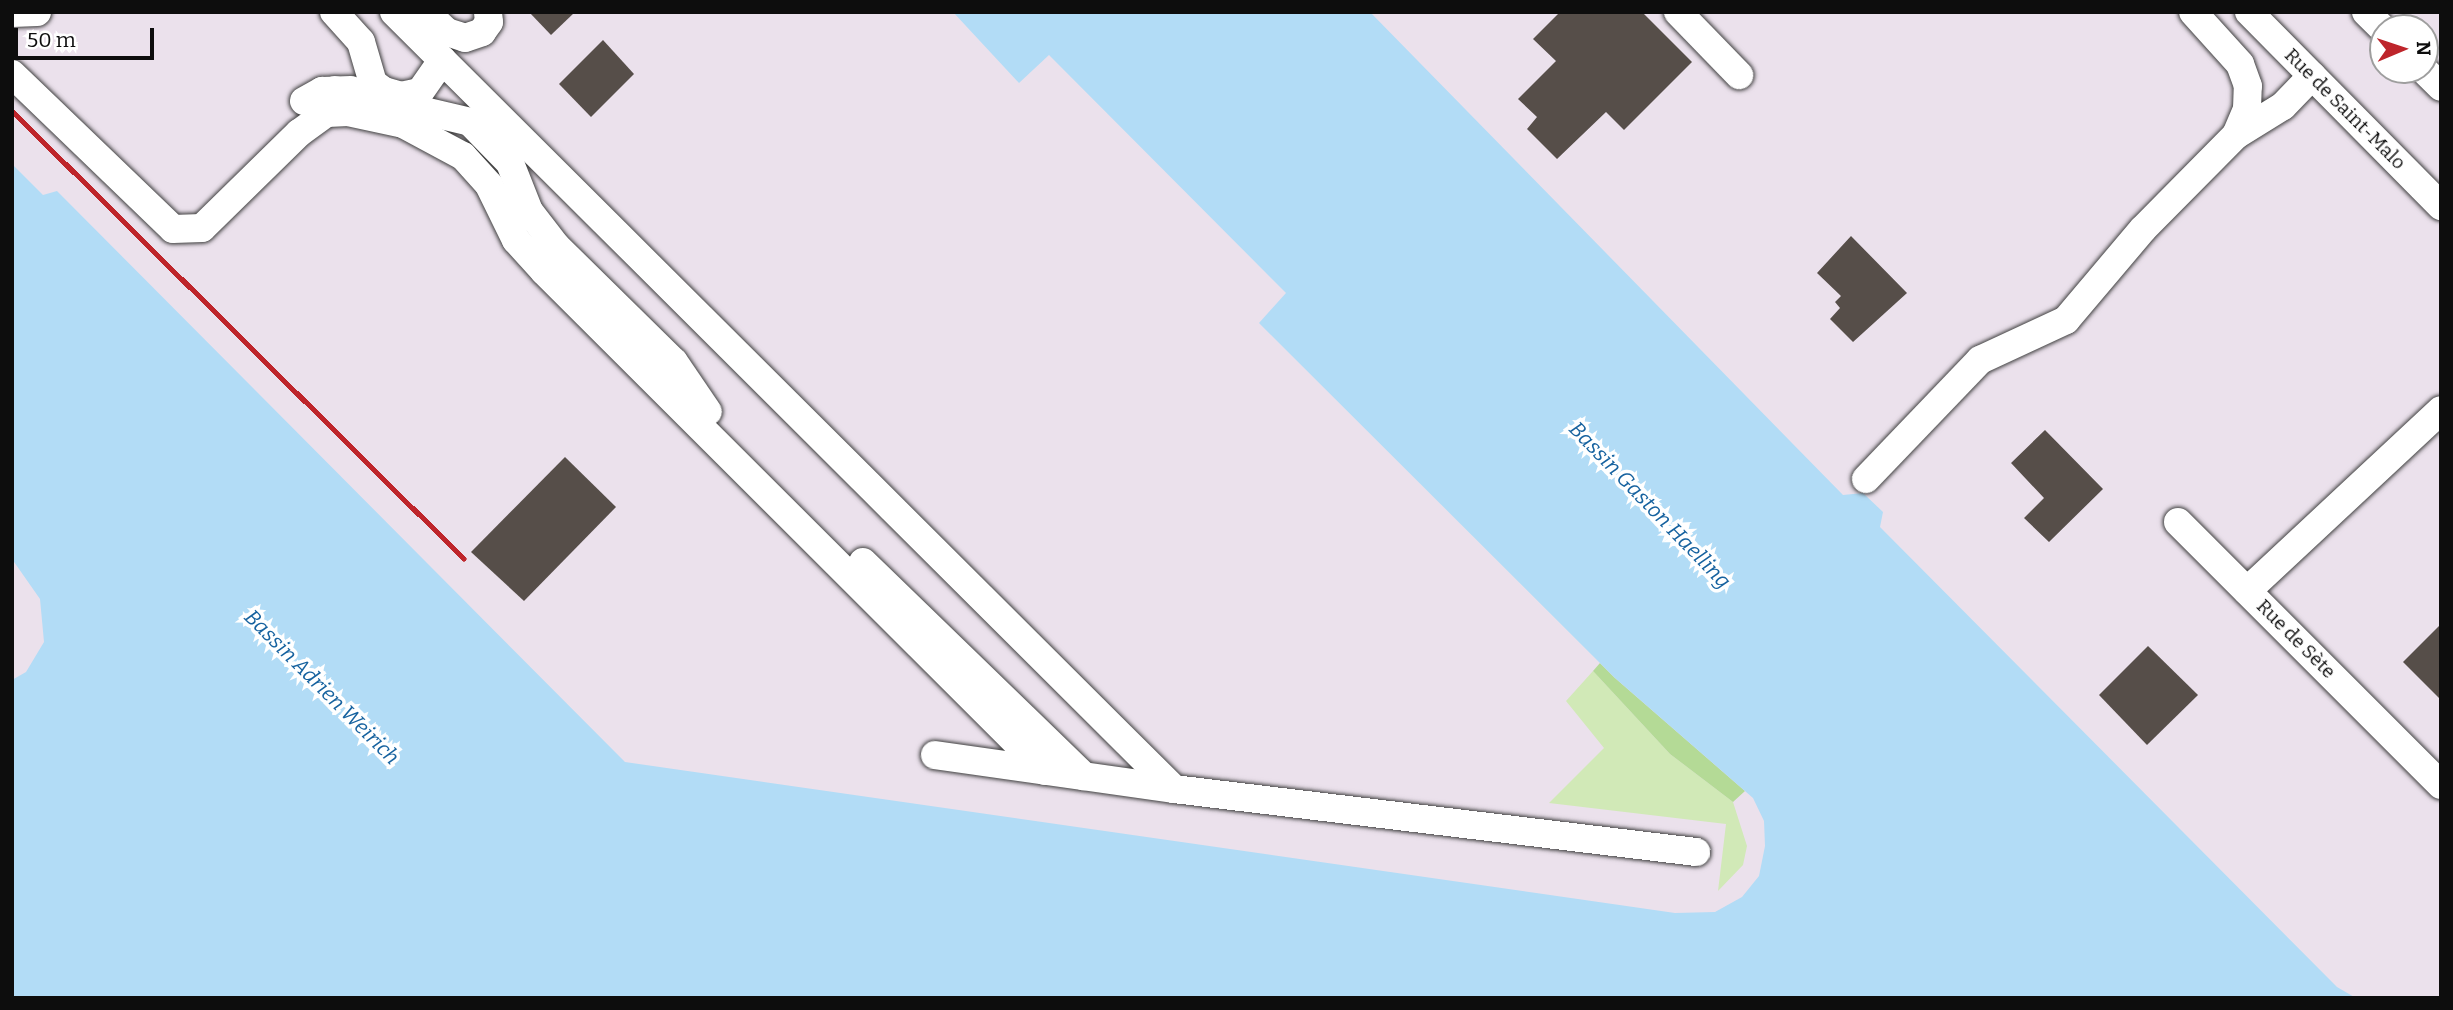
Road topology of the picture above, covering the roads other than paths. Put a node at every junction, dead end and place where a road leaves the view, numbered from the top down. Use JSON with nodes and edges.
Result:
{"nodes":[{"id":1,"x":37,"y":12,"type":"edge"},
{"id":2,"x":334,"y":12,"type":"edge"},
{"id":3,"x":394,"y":12,"type":"edge"},
{"id":4,"x":426,"y":12,"type":"edge"},
{"id":5,"x":488,"y":12,"type":"edge"},
{"id":6,"x":1678,"y":12,"type":"edge"},
{"id":7,"x":2193,"y":12,"type":"edge"},
{"id":8,"x":2249,"y":12,"type":"edge"},
{"id":9,"x":12,"y":13,"type":"edge"},
{"id":10,"x":442,"y":60,"type":"junction"},
{"id":11,"x":12,"y":74,"type":"edge"},
{"id":12,"x":1739,"y":75,"type":"dead end"},
{"id":13,"x":2312,"y":76,"type":"junction"},
{"id":14,"x":384,"y":91,"type":"junction"},
{"id":15,"x":303,"y":101,"type":"dead end"},
{"id":16,"x":342,"y":101,"type":"junction"},
{"id":17,"x":2236,"y":135,"type":"junction"},
{"id":18,"x":2441,"y":206,"type":"edge"},
{"id":19,"x":2441,"y":410,"type":"edge"},
{"id":20,"x":1866,"y":479,"type":"dead end"},
{"id":21,"x":2178,"y":522,"type":"dead end"},
{"id":22,"x":2248,"y":591,"type":"junction"},
{"id":23,"x":935,"y":755,"type":"dead end"},
{"id":24,"x":1045,"y":771,"type":"junction"},
{"id":25,"x":1084,"y":776,"type":"junction"},
{"id":26,"x":2441,"y":785,"type":"edge"},
{"id":27,"x":1174,"y":789,"type":"junction"},
{"id":28,"x":1696,"y":852,"type":"dead end"}],
"edges":[{"from":1,"to":9,"type":"street"},
{"from":2,"to":14,"type":"street"},
{"from":3,"to":10,"type":"street"},
{"from":4,"to":5,"type":"street"},
{"from":6,"to":12,"type":"street"},
{"from":7,"to":17,"type":"street"},
{"from":8,"to":13,"type":"street","name":"Rue de Saint-Malo"},
{"from":10,"to":14,"type":"street"},
{"from":10,"to":27,"type":"street"},
{"from":11,"to":16,"type":"street"},
{"from":13,"to":17,"type":"street"},
{"from":13,"to":18,"type":"street","name":"Rue de Saint-Malo"},
{"from":14,"to":16,"type":"street"},
{"from":15,"to":16,"type":"street"},
{"from":16,"to":24,"type":"street"},
{"from":16,"to":25,"type":"street"},
{"from":17,"to":20,"type":"street"},
{"from":19,"to":22,"type":"street"},
{"from":21,"to":22,"type":"street","name":"Rue de Sète"},
{"from":22,"to":26,"type":"street","name":"Rue de Sète"},
{"from":23,"to":24,"type":"street"},
{"from":24,"to":25,"type":"street"},
{"from":25,"to":27,"type":"street"},
{"from":27,"to":28,"type":"street"}]}
